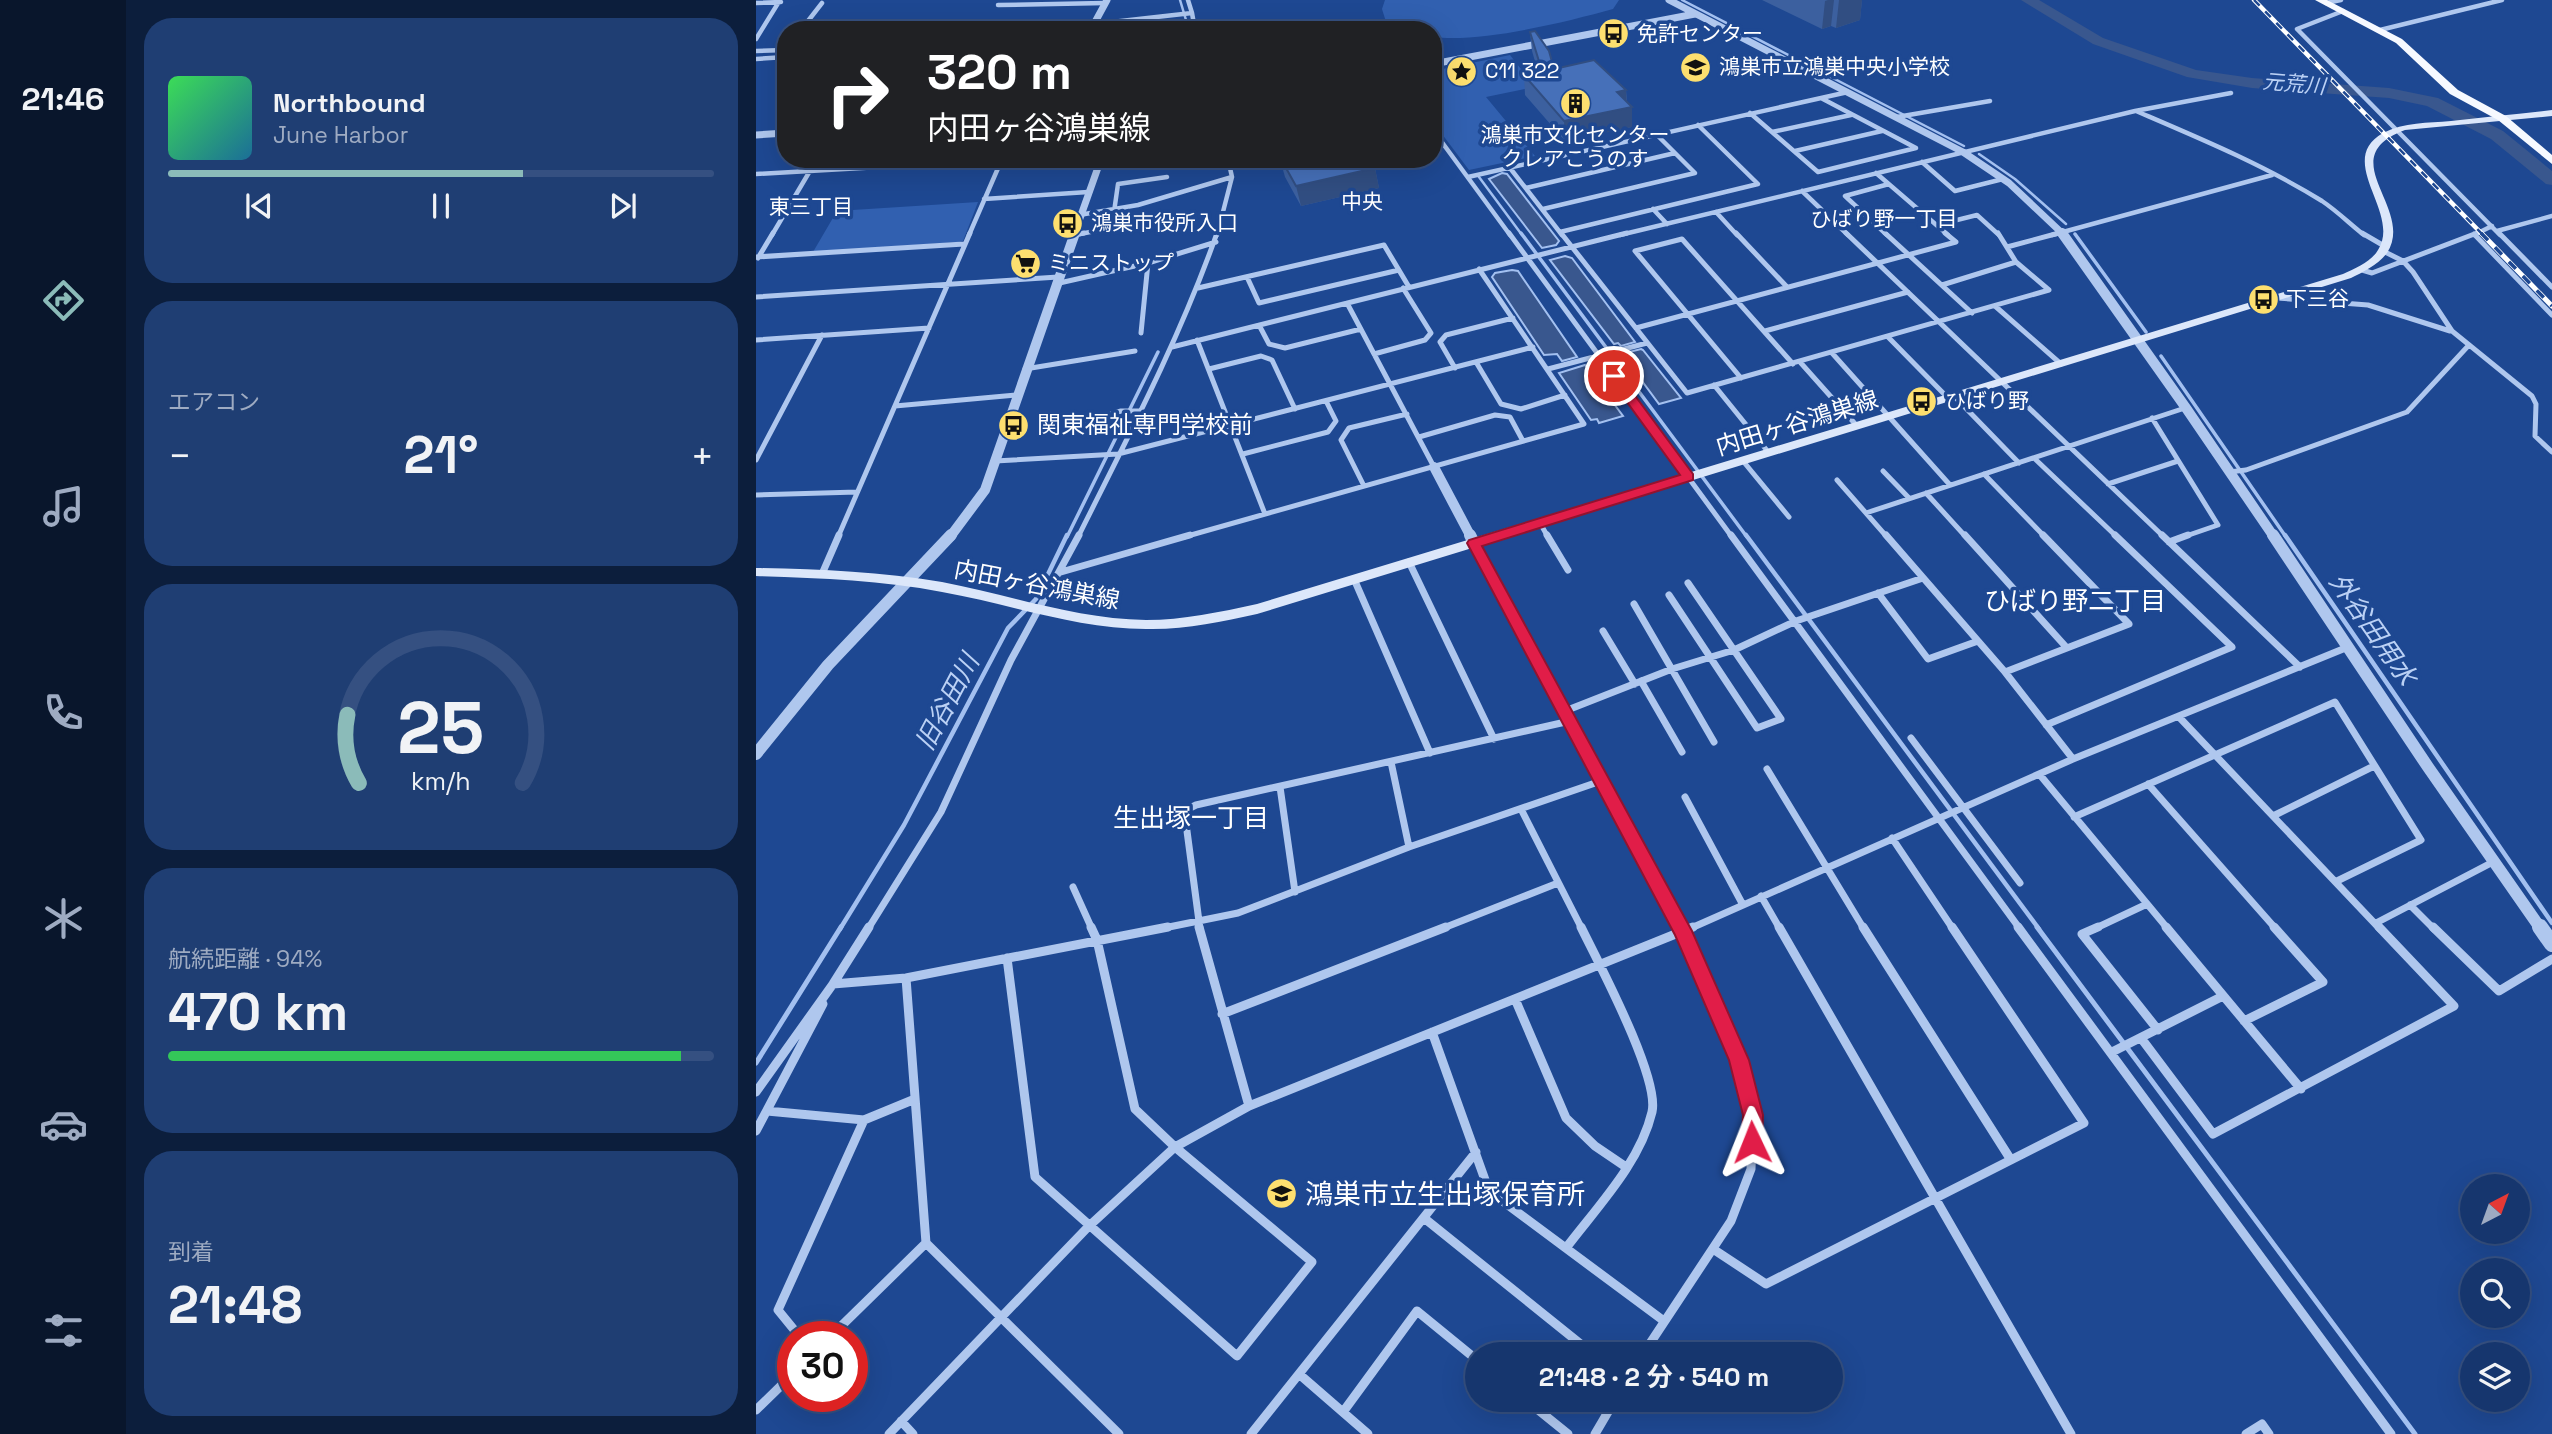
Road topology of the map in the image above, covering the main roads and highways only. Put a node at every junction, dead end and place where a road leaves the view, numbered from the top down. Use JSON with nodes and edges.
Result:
{"nodes":[{"id":1,"x":2323,"y":1,"type":"edge"},
{"id":2,"x":2342,"y":6,"type":"edge"},
{"id":3,"x":2552,"y":113,"type":"edge"},
{"id":4,"x":2499,"y":118,"type":"junction"},
{"id":5,"x":2552,"y":161,"type":"edge"},
{"id":6,"x":756,"y":572,"type":"edge"}],
"edges":[{"from":1,"to":2,"type":"main road"},
{"from":2,"to":4,"type":"main road"},
{"from":3,"to":4,"type":"main road"},
{"from":4,"to":5,"type":"main road"},
{"from":4,"to":6,"type":"main road","name":"内田ヶ谷鴻巣線"}]}
